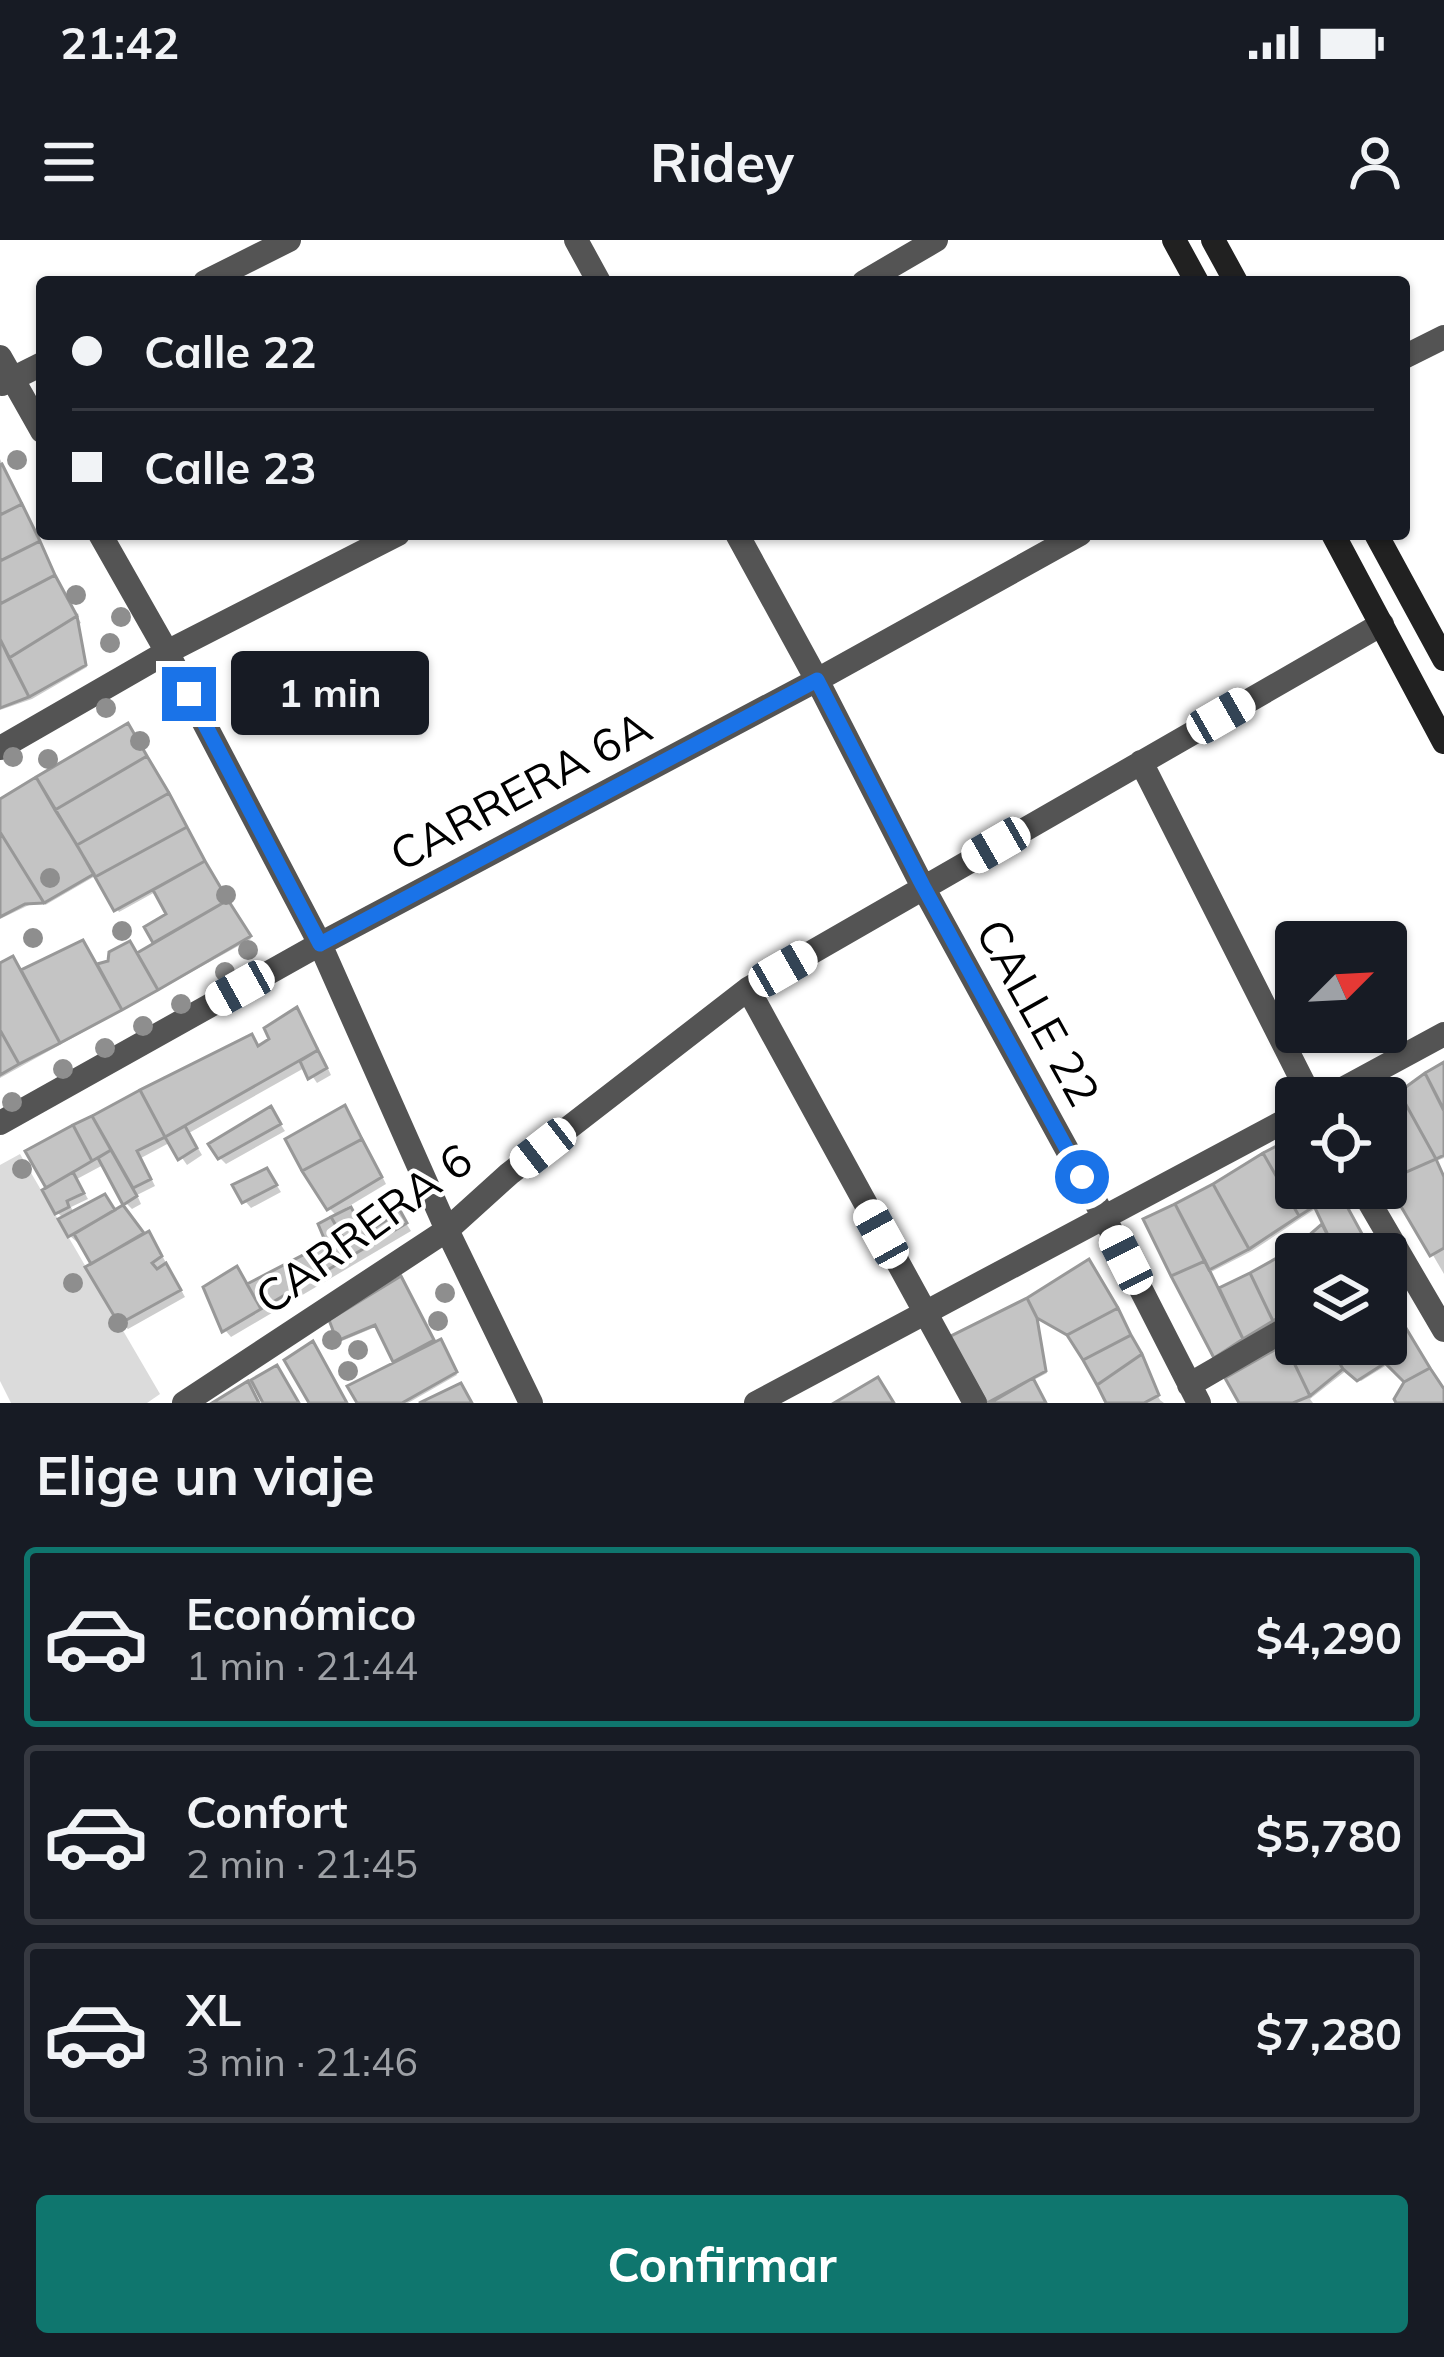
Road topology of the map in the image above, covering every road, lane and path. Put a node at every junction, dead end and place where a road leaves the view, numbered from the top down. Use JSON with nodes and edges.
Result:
{"nodes":[{"id":1,"x":289,"y":240,"type":"edge"},
{"id":2,"x":576,"y":240,"type":"edge"},
{"id":3,"x":936,"y":240,"type":"edge"},
{"id":4,"x":1174,"y":240,"type":"edge"},
{"id":5,"x":1214,"y":240,"type":"edge"},
{"id":6,"x":217,"y":276,"type":"edge"},
{"id":7,"x":596,"y":276,"type":"edge"},
{"id":8,"x":874,"y":276,"type":"edge"},
{"id":9,"x":1194,"y":276,"type":"edge"},
{"id":10,"x":1233,"y":276,"type":"edge"},
{"id":11,"x":1444,"y":337,"type":"edge"},
{"id":12,"x":1410,"y":355,"type":"edge"},
{"id":13,"x":36,"y":366,"type":"edge"},
{"id":14,"x":4,"y":374,"type":"edge"},
{"id":15,"x":36,"y":422,"type":"edge"},
{"id":16,"x":103,"y":540,"type":"edge"},
{"id":17,"x":386,"y":540,"type":"edge"},
{"id":18,"x":740,"y":540,"type":"edge"},
{"id":19,"x":1069,"y":540,"type":"edge"},
{"id":20,"x":1336,"y":540,"type":"edge"},
{"id":21,"x":1380,"y":540,"type":"edge"},
{"id":22,"x":1382,"y":625,"type":"junction"},
{"id":23,"x":1441,"y":644,"type":"edge"},
{"id":24,"x":167,"y":652,"type":"junction"},
{"id":25,"x":817,"y":680,"type":"junction"},
{"id":26,"x":1444,"y":742,"type":"edge"},
{"id":27,"x":0,"y":748,"type":"edge"},
{"id":28,"x":1141,"y":762,"type":"junction"},
{"id":29,"x":923,"y":886,"type":"junction"},
{"id":30,"x":320,"y":944,"type":"junction"},
{"id":31,"x":748,"y":989,"type":"junction"},
{"id":32,"x":1444,"y":1034,"type":"edge"},
{"id":33,"x":1300,"y":1077,"type":"edge"},
{"id":34,"x":1365,"y":1077,"type":"edge"},
{"id":35,"x":0,"y":1123,"type":"edge"},
{"id":36,"x":1275,"y":1126,"type":"edge"},
{"id":37,"x":1105,"y":1219,"type":"junction"},
{"id":38,"x":447,"y":1229,"type":"junction"},
{"id":39,"x":1407,"y":1283,"type":"edge"},
{"id":40,"x":925,"y":1315,"type":"junction"},
{"id":41,"x":1444,"y":1330,"type":"edge"},
{"id":42,"x":1275,"y":1338,"type":"edge"},
{"id":43,"x":1194,"y":1394,"type":"edge"},
{"id":44,"x":184,"y":1403,"type":"edge"},
{"id":45,"x":531,"y":1403,"type":"edge"},
{"id":46,"x":756,"y":1403,"type":"edge"},
{"id":47,"x":975,"y":1403,"type":"edge"}],
"edges":[{"from":1,"to":6,"type":"street"},
{"from":2,"to":7,"type":"street"},
{"from":3,"to":8,"type":"street"},
{"from":4,"to":9,"type":"main road"},
{"from":5,"to":10,"type":"main road"},
{"from":11,"to":12,"type":"street"},
{"from":13,"to":14,"type":"street"},
{"from":14,"to":15,"type":"street"},
{"from":16,"to":24,"type":"street"},
{"from":17,"to":24,"type":"street"},
{"from":18,"to":25,"type":"street","name":"CALLE 22"},
{"from":19,"to":25,"type":"street","name":"CARRERA 6A"},
{"from":20,"to":22,"type":"main road"},
{"from":21,"to":23,"type":"main road"},
{"from":22,"to":26,"type":"main road"},
{"from":22,"to":28,"type":"street","name":"CARRERA 6"},
{"from":24,"to":27,"type":"street"},
{"from":24,"to":30,"type":"street"},
{"from":25,"to":29,"type":"street","name":"CALLE 22"},
{"from":25,"to":30,"type":"street","name":"CARRERA 6A"},
{"from":28,"to":29,"type":"street","name":"CARRERA 6"},
{"from":28,"to":33,"type":"street"},
{"from":29,"to":31,"type":"street","name":"CARRERA 6"},
{"from":29,"to":37,"type":"street","name":"CALLE 22"},
{"from":30,"to":35,"type":"street","name":"CARRERA 6A"},
{"from":30,"to":38,"type":"street"},
{"from":31,"to":38,"type":"street","name":"CARRERA 6"},
{"from":31,"to":40,"type":"street"},
{"from":32,"to":34,"type":"street"},
{"from":36,"to":37,"type":"street"},
{"from":37,"to":40,"type":"street"},
{"from":37,"to":43,"type":"street","name":"CALLE 22"},
{"from":38,"to":44,"type":"street","name":"CARRERA 6"},
{"from":38,"to":45,"type":"street"},
{"from":39,"to":41,"type":"street"},
{"from":40,"to":46,"type":"street"},
{"from":40,"to":47,"type":"street"},
{"from":42,"to":43,"type":"street"}]}
